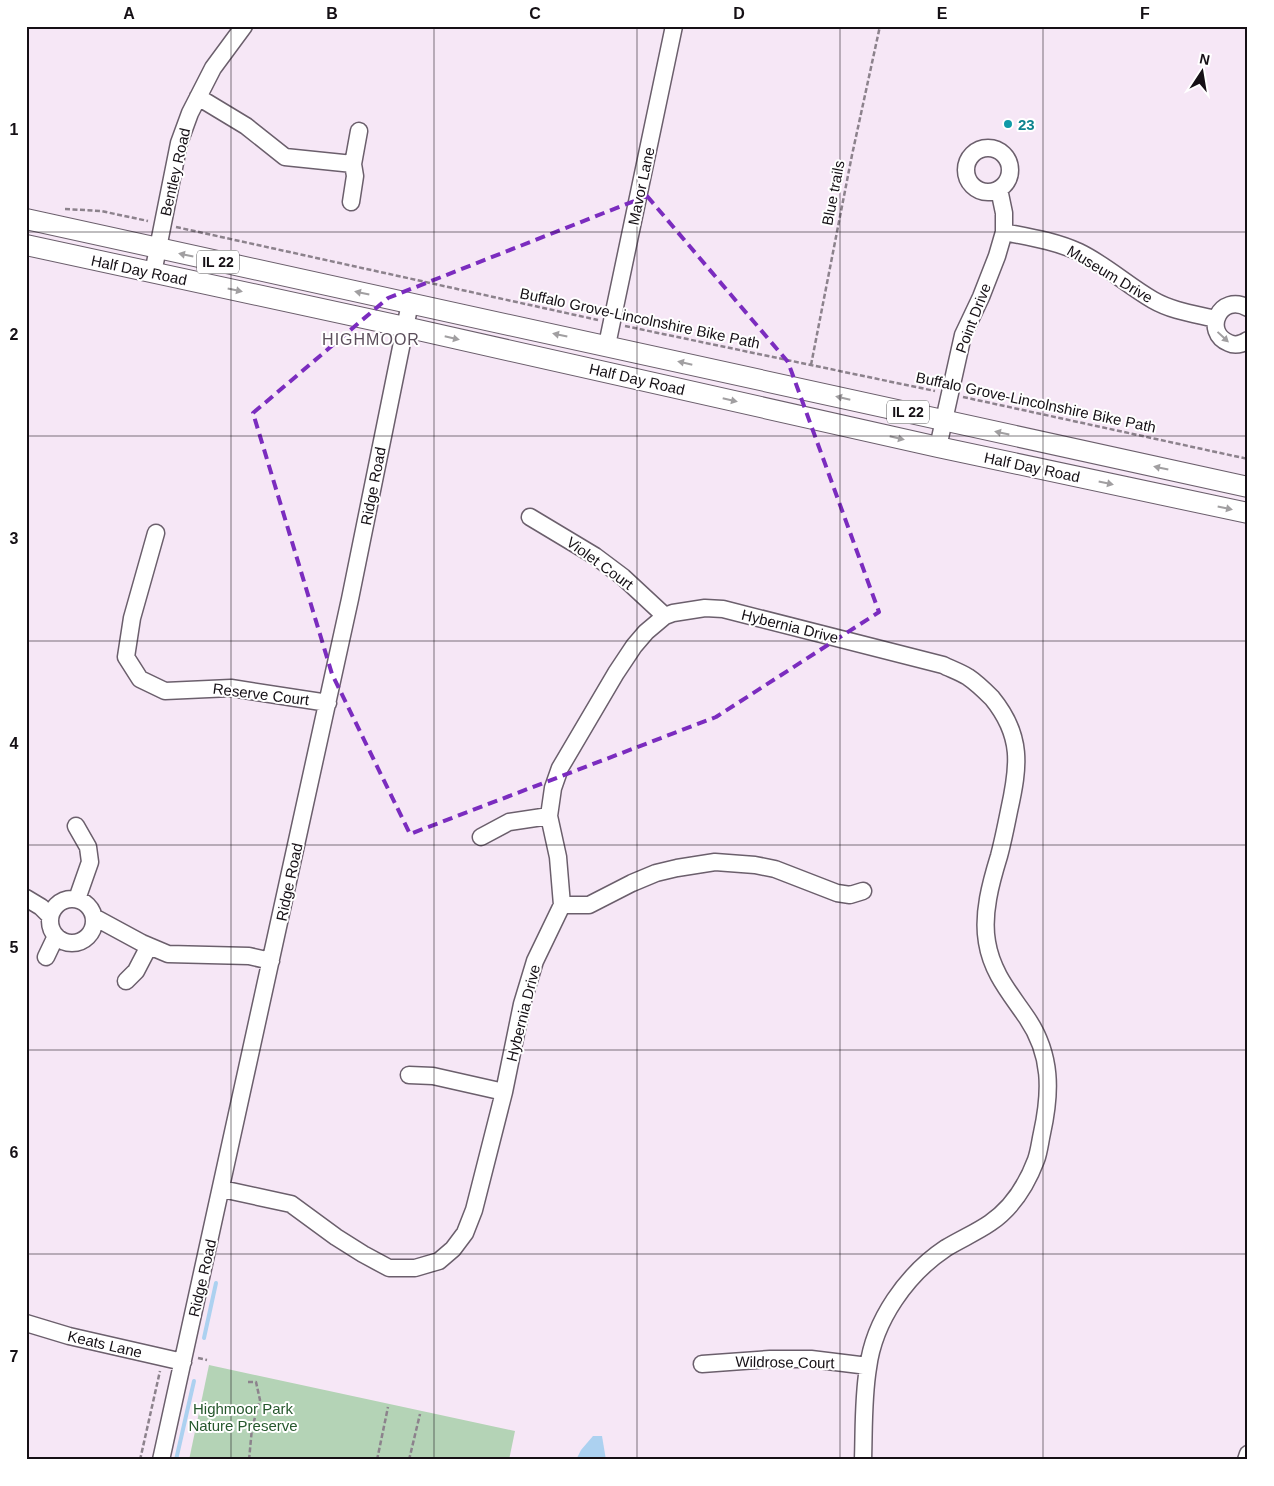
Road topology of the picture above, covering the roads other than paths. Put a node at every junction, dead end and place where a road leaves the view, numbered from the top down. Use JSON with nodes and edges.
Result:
{"nodes":[{"id":1,"x":244,"y":26,"type":"edge"},
{"id":2,"x":674,"y":26,"type":"edge"},
{"id":3,"x":198,"y":97,"type":"junction"},
{"id":4,"x":359,"y":131,"type":"dead end"},
{"id":5,"x":353,"y":164,"type":"junction"},
{"id":6,"x":999,"y":189,"type":"dead end"},
{"id":7,"x":351,"y":202,"type":"dead end"},
{"id":8,"x":26,"y":219,"type":"edge"},
{"id":9,"x":1004,"y":232,"type":"junction"},
{"id":10,"x":26,"y":245,"type":"edge"},
{"id":11,"x":158,"y":249,"type":"junction"},
{"id":12,"x":153,"y":273,"type":"junction"},
{"id":13,"x":410,"y":303,"type":"junction"},
{"id":14,"x":1248,"y":308,"type":"edge"},
{"id":15,"x":1216,"y":319,"type":"junction"},
{"id":16,"x":405,"y":327,"type":"junction"},
{"id":17,"x":1248,"y":340,"type":"edge"},
{"id":18,"x":607,"y":345,"type":"junction"},
{"id":19,"x":944,"y":420,"type":"junction"},
{"id":20,"x":938,"y":447,"type":"junction"},
{"id":21,"x":1248,"y":487,"type":"edge"},
{"id":22,"x":1248,"y":513,"type":"edge"},
{"id":23,"x":530,"y":516,"type":"dead end"},
{"id":24,"x":156,"y":533,"type":"dead end"},
{"id":25,"x":665,"y":616,"type":"junction"},
{"id":26,"x":328,"y":702,"type":"junction"},
{"id":27,"x":549,"y":816,"type":"junction"},
{"id":28,"x":76,"y":826,"type":"dead end"},
{"id":29,"x":481,"y":837,"type":"dead end"},
{"id":30,"x":863,"y":891,"type":"dead end"},
{"id":31,"x":26,"y":898,"type":"edge"},
{"id":32,"x":77,"y":899,"type":"junction"},
{"id":33,"x":562,"y":905,"type":"junction"},
{"id":34,"x":50,"y":916,"type":"junction"},
{"id":35,"x":94,"y":917,"type":"junction"},
{"id":36,"x":56,"y":936,"type":"junction"},
{"id":37,"x":149,"y":946,"type":"junction"},
{"id":38,"x":46,"y":957,"type":"dead end"},
{"id":39,"x":272,"y":961,"type":"junction"},
{"id":40,"x":126,"y":981,"type":"dead end"},
{"id":41,"x":409,"y":1075,"type":"dead end"},
{"id":42,"x":504,"y":1092,"type":"junction"},
{"id":43,"x":222,"y":1189,"type":"junction"},
{"id":44,"x":26,"y":1324,"type":"edge"},
{"id":45,"x":184,"y":1362,"type":"junction"},
{"id":46,"x":702,"y":1364,"type":"dead end"},
{"id":47,"x":868,"y":1366,"type":"junction"},
{"id":48,"x":1248,"y":1454,"type":"edge"},
{"id":49,"x":161,"y":1460,"type":"edge"},
{"id":50,"x":863,"y":1460,"type":"edge"},
{"id":51,"x":1246,"y":1460,"type":"edge"}],
"edges":[{"from":1,"to":3,"type":"street","name":"Bentley Road"},
{"from":2,"to":18,"type":"street","name":"Mavor Lane"},
{"from":3,"to":5,"type":"street"},
{"from":3,"to":11,"type":"street","name":"Bentley Road"},
{"from":4,"to":5,"type":"street"},
{"from":5,"to":7,"type":"street"},
{"from":6,"to":9,"type":"street","name":"Point Drive"},
{"from":8,"to":11,"type":"main road","name":"Half Day Road","number":"IL 22"},
{"from":9,"to":15,"type":"street","name":"Museum Drive"},
{"from":9,"to":19,"type":"street","name":"Point Drive"},
{"from":10,"to":12,"type":"main road","name":"Half Day Road","number":"IL 22"},
{"from":11,"to":12,"type":"street","name":"Bentley Road"},
{"from":13,"to":11,"type":"main road","name":"Half Day Road","number":"IL 22","one_way":true},
{"from":12,"to":16,"type":"main road","name":"Half Day Road","number":"IL 22","one_way":true},
{"from":13,"to":16,"type":"street","name":"Ridge Road"},
{"from":18,"to":13,"type":"main road","name":"Half Day Road","number":"IL 22","one_way":true},
{"from":14,"to":15,"type":"street"},
{"from":15,"to":17,"type":"street","one_way":true},
{"from":16,"to":20,"type":"main road","name":"Half Day Road","number":"IL 22","one_way":true},
{"from":16,"to":26,"type":"street","name":"Ridge Road"},
{"from":19,"to":18,"type":"main road","name":"Half Day Road","number":"IL 22","one_way":true},
{"from":19,"to":20,"type":"street","name":"Point Drive"},
{"from":21,"to":19,"type":"main road","name":"Half Day Road","number":"IL 22","one_way":true},
{"from":20,"to":22,"type":"main road","name":"Half Day Road","number":"IL 22","one_way":true},
{"from":23,"to":25,"type":"street","name":"Violet Court"},
{"from":24,"to":26,"type":"street","name":"Reserve Court"},
{"from":25,"to":27,"type":"street","name":"Hybernia Drive"},
{"from":25,"to":47,"type":"street","name":"Hybernia Drive"},
{"from":26,"to":39,"type":"street","name":"Ridge Road"},
{"from":27,"to":29,"type":"street"},
{"from":27,"to":33,"type":"street","name":"Hybernia Drive"},
{"from":28,"to":32,"type":"street"},
{"from":30,"to":33,"type":"street"},
{"from":31,"to":34,"type":"street"},
{"from":32,"to":34,"type":"street"},
{"from":32,"to":35,"type":"street"},
{"from":33,"to":42,"type":"street","name":"Hybernia Drive"},
{"from":34,"to":36,"type":"street"},
{"from":35,"to":36,"type":"street"},
{"from":35,"to":37,"type":"street"},
{"from":36,"to":38,"type":"street"},
{"from":37,"to":39,"type":"street"},
{"from":37,"to":40,"type":"street"},
{"from":39,"to":43,"type":"street","name":"Ridge Road"},
{"from":41,"to":42,"type":"street"},
{"from":42,"to":43,"type":"street","name":"Hybernia Drive"},
{"from":43,"to":45,"type":"street","name":"Ridge Road"},
{"from":44,"to":45,"type":"street","name":"Keats Lane"},
{"from":45,"to":49,"type":"street","name":"Ridge Road"},
{"from":46,"to":47,"type":"street","name":"Wildrose Court"},
{"from":47,"to":50,"type":"street","name":"Hybernia Drive"},
{"from":48,"to":51,"type":"street"}]}
